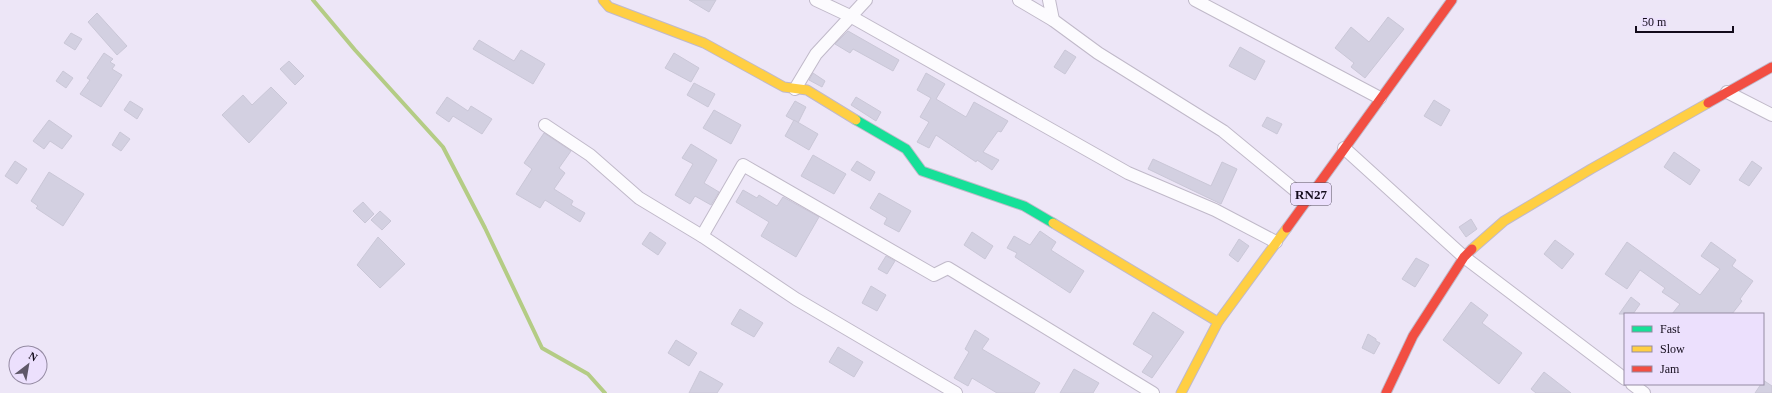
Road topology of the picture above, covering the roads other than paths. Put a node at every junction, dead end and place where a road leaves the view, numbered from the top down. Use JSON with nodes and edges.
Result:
{"nodes":[{"id":1,"x":603,"y":0,"type":"edge"},
{"id":2,"x":816,"y":0,"type":"edge"},
{"id":3,"x":866,"y":0,"type":"edge"},
{"id":4,"x":1019,"y":0,"type":"edge"},
{"id":5,"x":1049,"y":0,"type":"edge"},
{"id":6,"x":1195,"y":0,"type":"edge"},
{"id":7,"x":1452,"y":0,"type":"edge"},
{"id":8,"x":850,"y":16,"type":"junction"},
{"id":9,"x":1053,"y":20,"type":"junction"},
{"id":10,"x":1772,"y":67,"type":"edge"},
{"id":11,"x":795,"y":89,"type":"junction"},
{"id":12,"x":1727,"y":92,"type":"junction"},
{"id":13,"x":1380,"y":98,"type":"junction"},
{"id":14,"x":1772,"y":114,"type":"edge"},
{"id":15,"x":545,"y":125,"type":"dead end"},
{"id":16,"x":1344,"y":148,"type":"junction"},
{"id":17,"x":1307,"y":200,"type":"junction"},
{"id":18,"x":702,"y":236,"type":"junction"},
{"id":19,"x":1276,"y":242,"type":"junction"},
{"id":20,"x":1464,"y":257,"type":"junction"},
{"id":21,"x":1218,"y":322,"type":"junction"},
{"id":22,"x":1624,"y":377,"type":"edge"},
{"id":23,"x":1633,"y":385,"type":"edge"},
{"id":24,"x":956,"y":393,"type":"edge"},
{"id":25,"x":1153,"y":393,"type":"edge"},
{"id":26,"x":1181,"y":393,"type":"edge"},
{"id":27,"x":1386,"y":393,"type":"edge"},
{"id":28,"x":1644,"y":393,"type":"edge"}],
"edges":[{"from":1,"to":11,"type":"street"},
{"from":2,"to":8,"type":"street"},
{"from":3,"to":8,"type":"street"},
{"from":4,"to":9,"type":"street"},
{"from":5,"to":9,"type":"street"},
{"from":6,"to":13,"type":"street"},
{"from":7,"to":13,"type":"street","number":"RN27"},
{"from":8,"to":11,"type":"street"},
{"from":8,"to":19,"type":"street"},
{"from":9,"to":17,"type":"street"},
{"from":10,"to":12,"type":"street"},
{"from":11,"to":21,"type":"street"},
{"from":12,"to":14,"type":"street"},
{"from":12,"to":20,"type":"street"},
{"from":13,"to":16,"type":"street","number":"RN27"},
{"from":15,"to":18,"type":"street"},
{"from":16,"to":17,"type":"street","number":"RN27"},
{"from":16,"to":20,"type":"street"},
{"from":17,"to":19,"type":"street","number":"RN27"},
{"from":18,"to":24,"type":"street"},
{"from":18,"to":25,"type":"street"},
{"from":19,"to":21,"type":"street","number":"RN27"},
{"from":20,"to":22,"type":"street"},
{"from":20,"to":27,"type":"street"},
{"from":21,"to":26,"type":"street","number":"RN27"},
{"from":23,"to":28,"type":"street"}]}
